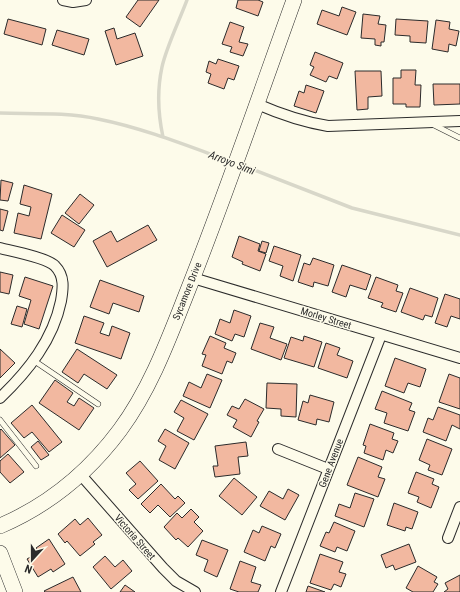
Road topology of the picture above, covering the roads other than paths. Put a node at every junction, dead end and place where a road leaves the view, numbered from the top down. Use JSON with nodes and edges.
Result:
{"nodes":[{"id":1,"x":63,"y":0,"type":"edge"},
{"id":2,"x":86,"y":0,"type":"edge"},
{"id":3,"x":294,"y":0,"type":"edge"},
{"id":4,"x":257,"y":104,"type":"junction"},
{"id":5,"x":460,"y":121,"type":"edge"},
{"id":6,"x":428,"y":122,"type":"junction"},
{"id":7,"x":460,"y":138,"type":"edge"},
{"id":8,"x":0,"y":248,"type":"edge"},
{"id":9,"x":193,"y":278,"type":"junction"},
{"id":10,"x":381,"y":335,"type":"junction"},
{"id":11,"x":460,"y":358,"type":"edge"},
{"id":12,"x":33,"y":360,"type":"junction"},
{"id":13,"x":0,"y":398,"type":"edge"},
{"id":14,"x":98,"y":404,"type":"dead end"},
{"id":15,"x":0,"y":420,"type":"edge"},
{"id":16,"x":278,"y":449,"type":"dead end"},
{"id":17,"x":36,"y":466,"type":"dead end"},
{"id":18,"x":328,"y":469,"type":"junction"},
{"id":19,"x":81,"y":475,"type":"junction"},
{"id":20,"x":460,"y":507,"type":"edge"},
{"id":21,"x":0,"y":526,"type":"edge"},
{"id":22,"x":448,"y":538,"type":"dead end"},
{"id":23,"x":0,"y":553,"type":"edge"},
{"id":24,"x":15,"y":592,"type":"edge"},
{"id":25,"x":195,"y":592,"type":"edge"},
{"id":26,"x":281,"y":592,"type":"edge"}],
"edges":[{"from":1,"to":2,"type":"street"},
{"from":3,"to":4,"type":"main road","name":"Sycamore Drive"},
{"from":4,"to":6,"type":"street"},
{"from":4,"to":9,"type":"main road","name":"Sycamore Drive"},
{"from":5,"to":6,"type":"street"},
{"from":6,"to":7,"type":"lane"},
{"from":8,"to":12,"type":"street"},
{"from":9,"to":10,"type":"street","name":"Morley Street"},
{"from":9,"to":19,"type":"main road","name":"Sycamore Drive"},
{"from":10,"to":11,"type":"street","name":"Morley Street"},
{"from":10,"to":18,"type":"street","name":"Gene Avenue"},
{"from":12,"to":13,"type":"street"},
{"from":12,"to":14,"type":"lane"},
{"from":15,"to":17,"type":"lane"},
{"from":16,"to":18,"type":"street"},
{"from":18,"to":26,"type":"street","name":"Gene Avenue"},
{"from":19,"to":21,"type":"main road","name":"Sycamore Drive"},
{"from":19,"to":25,"type":"street","name":"Victoria Street"},
{"from":20,"to":22,"type":"street"},
{"from":23,"to":24,"type":"main road"}]}
